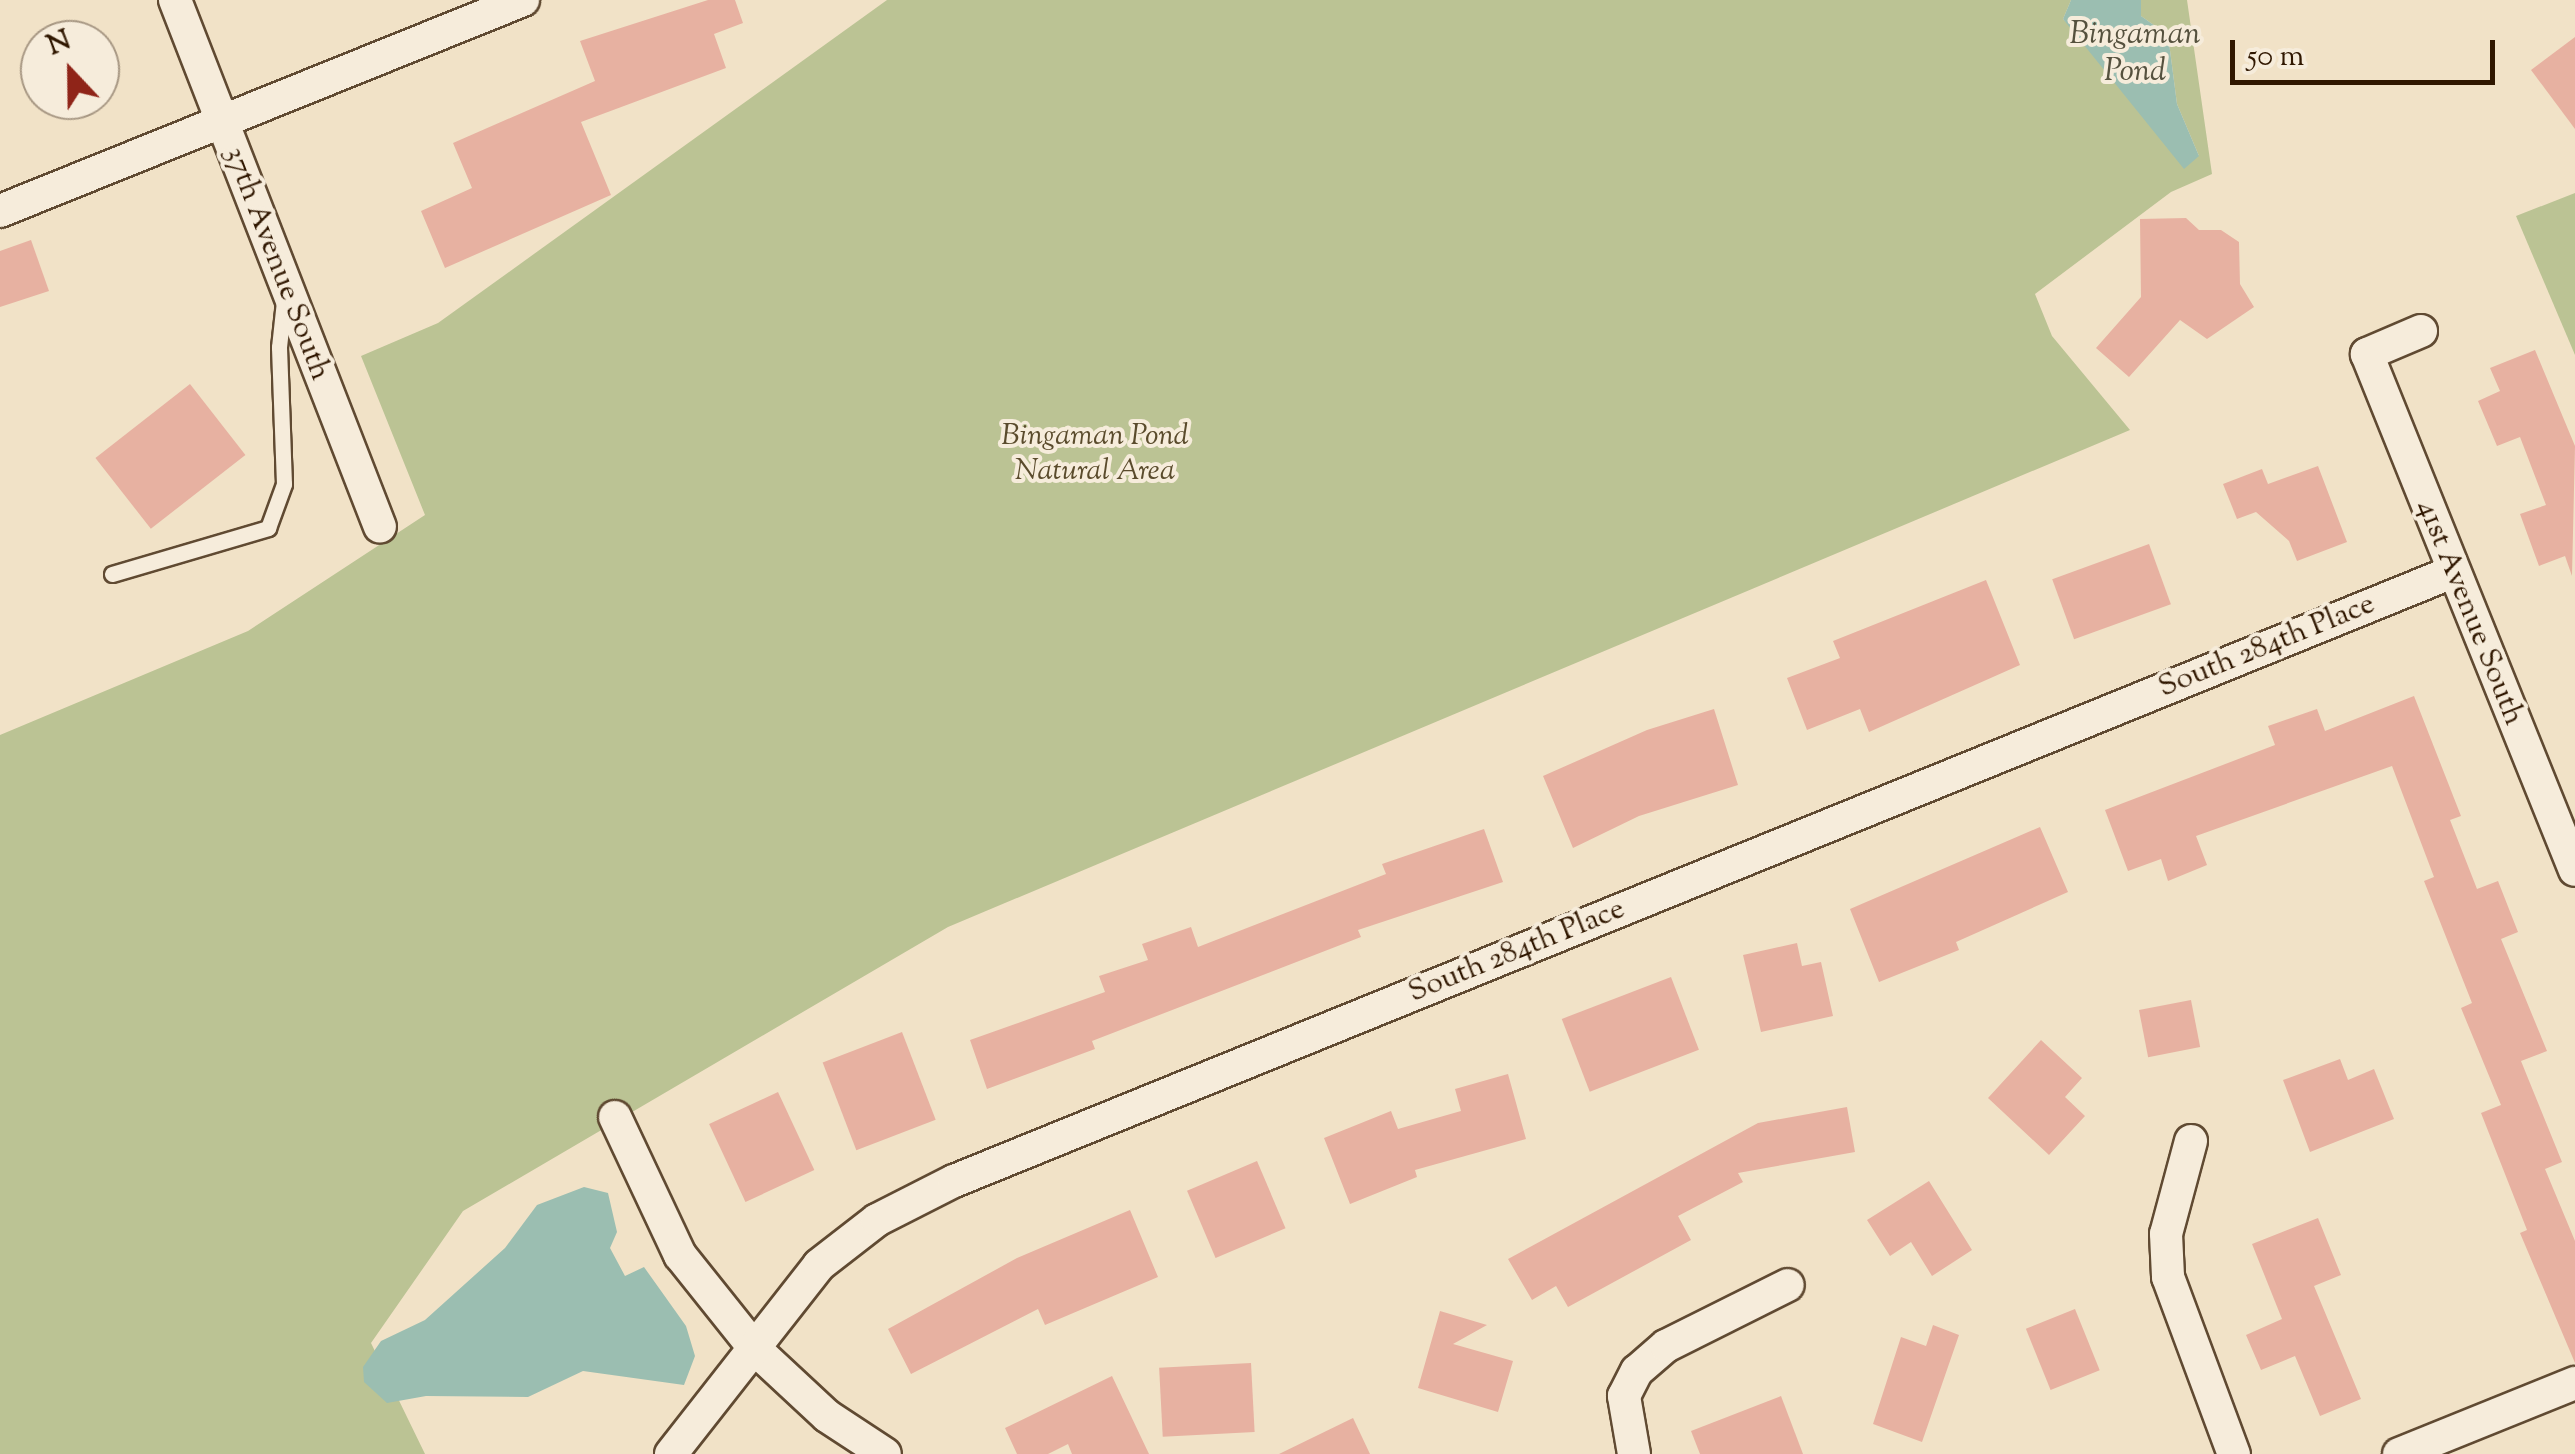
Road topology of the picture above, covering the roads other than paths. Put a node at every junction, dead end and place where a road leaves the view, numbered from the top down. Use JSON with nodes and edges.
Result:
{"nodes":[{"id":1,"x":174,"y":0,"type":"edge"},
{"id":2,"x":523,"y":0,"type":"edge"},
{"id":3,"x":220,"y":121,"type":"junction"},
{"id":4,"x":0,"y":211,"type":"edge"},
{"id":5,"x":286,"y":287,"type":"junction"},
{"id":6,"x":2422,"y":331,"type":"dead end"},
{"id":7,"x":380,"y":527,"type":"dead end"},
{"id":8,"x":2450,"y":573,"type":"junction"},
{"id":9,"x":112,"y":574,"type":"dead end"},
{"id":10,"x":2575,"y":870,"type":"edge"},
{"id":11,"x":615,"y":1116,"type":"dead end"},
{"id":12,"x":2191,"y":1141,"type":"dead end"},
{"id":13,"x":1788,"y":1284,"type":"dead end"},
{"id":14,"x":756,"y":1349,"type":"junction"},
{"id":15,"x":2575,"y":1384,"type":"edge"},
{"id":16,"x":671,"y":1454,"type":"edge"},
{"id":17,"x":884,"y":1454,"type":"edge"},
{"id":18,"x":1634,"y":1454,"type":"edge"},
{"id":19,"x":2234,"y":1454,"type":"edge"},
{"id":20,"x":2399,"y":1454,"type":"edge"}],
"edges":[{"from":1,"to":3,"type":"street","name":"37th Avenue South"},
{"from":2,"to":3,"type":"street"},
{"from":3,"to":4,"type":"street"},
{"from":3,"to":5,"type":"street","name":"37th Avenue South"},
{"from":5,"to":7,"type":"street","name":"37th Avenue South"},
{"from":5,"to":9,"type":"lane"},
{"from":6,"to":8,"type":"street","name":"41st Avenue South"},
{"from":8,"to":10,"type":"street","name":"41st Avenue South"},
{"from":8,"to":14,"type":"street","name":"South 284th Place"},
{"from":11,"to":14,"type":"street"},
{"from":12,"to":19,"type":"street"},
{"from":13,"to":18,"type":"street"},
{"from":14,"to":16,"type":"street","name":"South 284th Place"},
{"from":14,"to":17,"type":"street"},
{"from":15,"to":20,"type":"street"}]}
